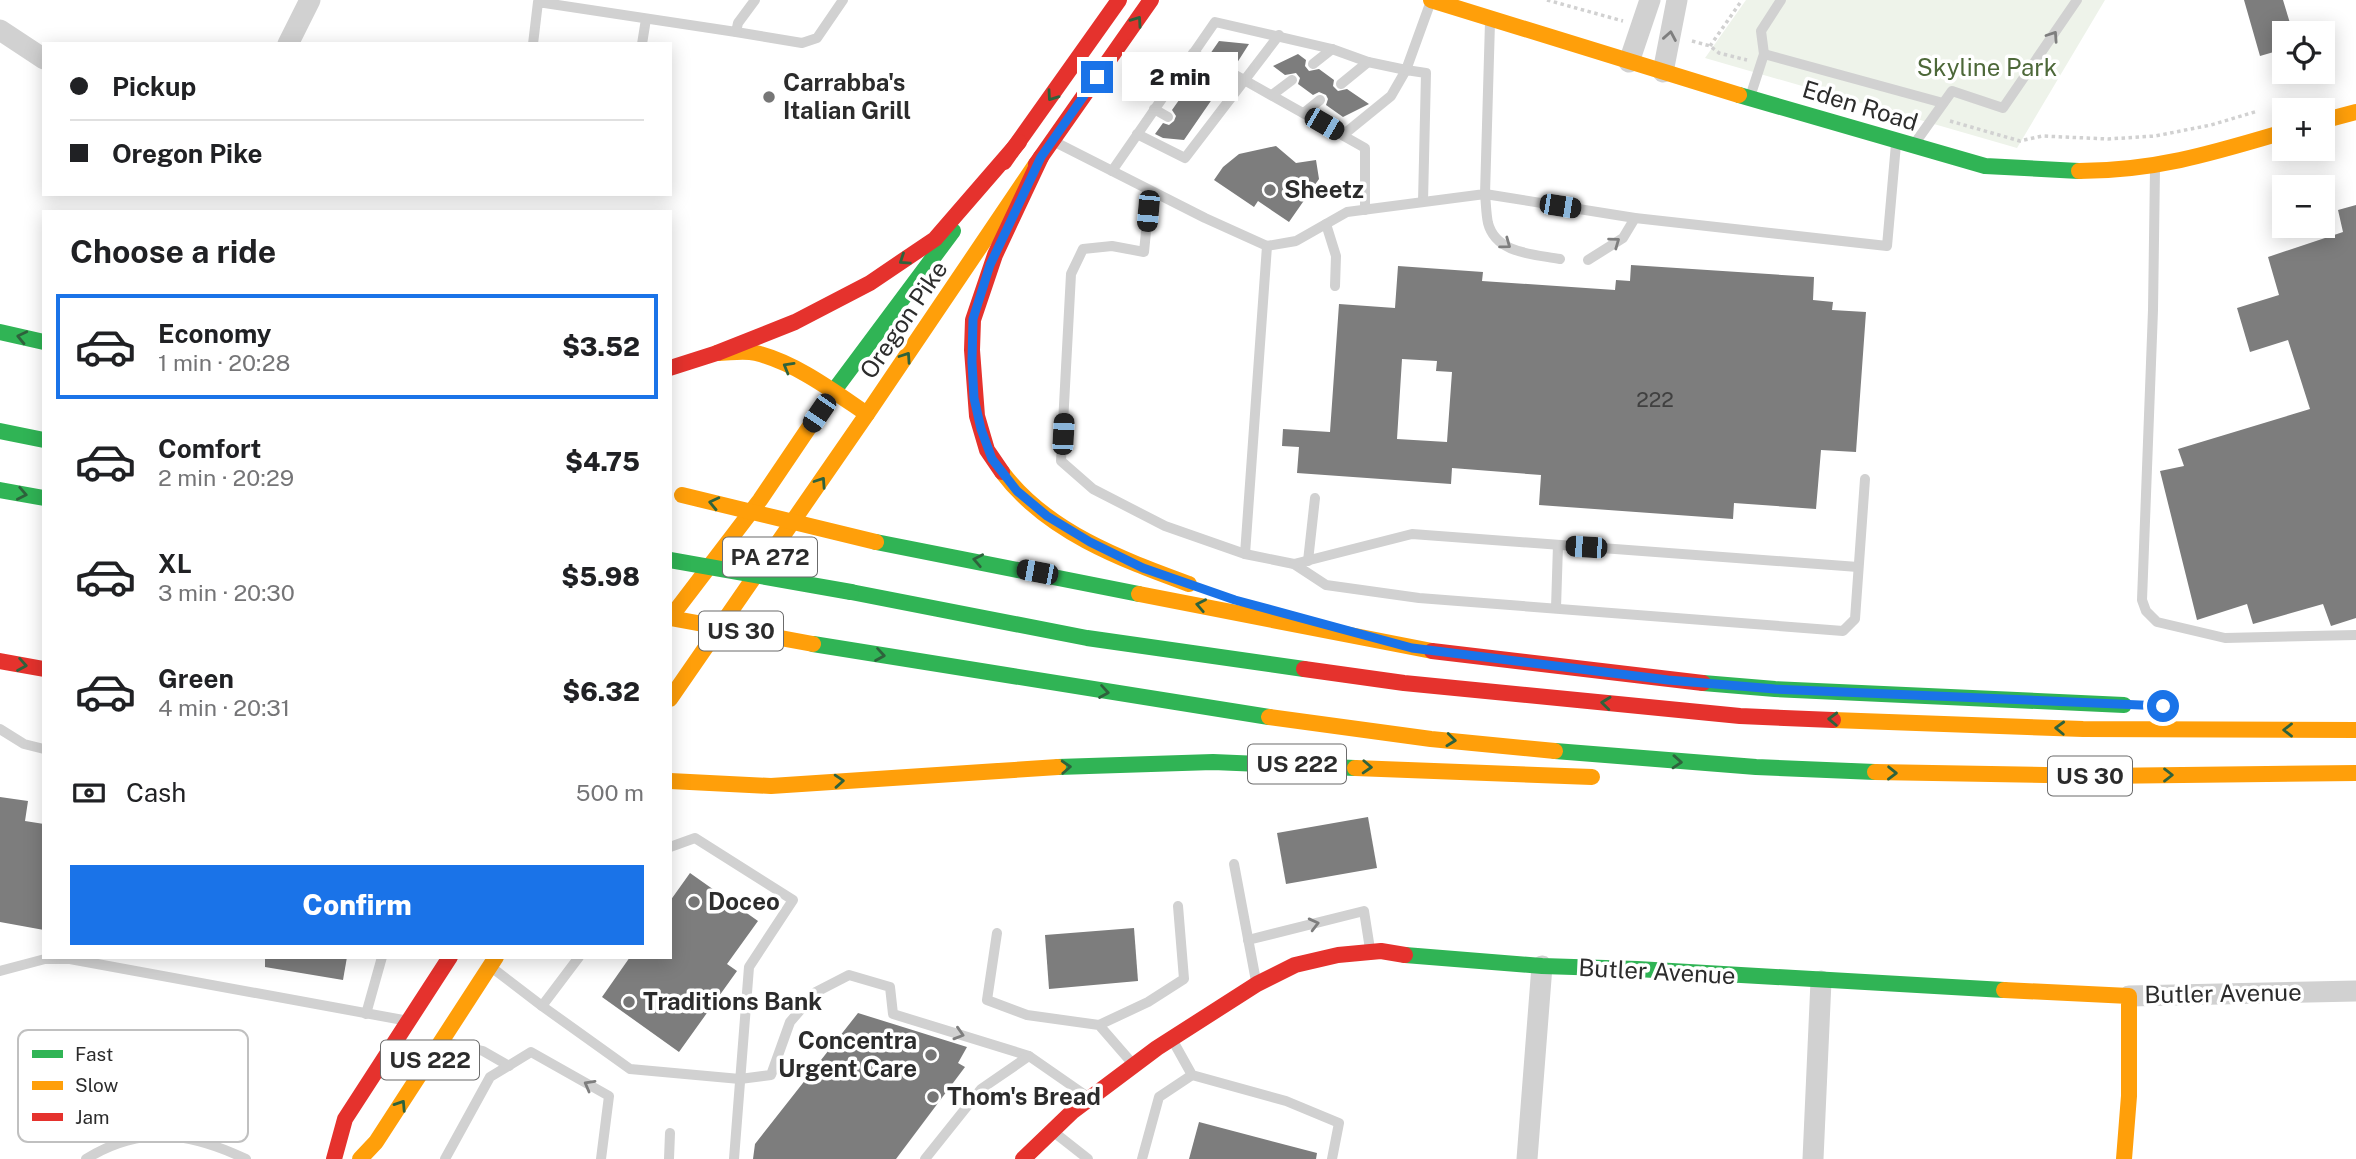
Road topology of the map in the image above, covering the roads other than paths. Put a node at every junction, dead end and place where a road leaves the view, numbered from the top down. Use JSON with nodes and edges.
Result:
{"nodes":[{"id":1,"x":310,"y":0,"type":"edge"},
{"id":2,"x":755,"y":0,"type":"edge"},
{"id":3,"x":843,"y":0,"type":"edge"},
{"id":4,"x":1119,"y":0,"type":"edge"},
{"id":5,"x":1151,"y":0,"type":"edge"},
{"id":6,"x":1431,"y":0,"type":"edge"},
{"id":7,"x":1650,"y":0,"type":"edge"},
{"id":8,"x":1677,"y":0,"type":"edge"},
{"id":9,"x":1781,"y":0,"type":"edge"},
{"id":10,"x":2077,"y":0,"type":"edge"},
{"id":11,"x":538,"y":1,"type":"edge"},
{"id":12,"x":1490,"y":18,"type":"junction"},
{"id":13,"x":646,"y":19,"type":"junction"},
{"id":14,"x":0,"y":30,"type":"edge"},
{"id":15,"x":736,"y":32,"type":"junction"},
{"id":16,"x":1279,"y":35,"type":"junction"},
{"id":17,"x":289,"y":42,"type":"edge"},
{"id":18,"x":533,"y":42,"type":"edge"},
{"id":19,"x":642,"y":42,"type":"edge"},
{"id":20,"x":1332,"y":49,"type":"junction"},
{"id":21,"x":1193,"y":53,"type":"junction"},
{"id":22,"x":1764,"y":54,"type":"junction"},
{"id":23,"x":42,"y":58,"type":"edge"},
{"id":24,"x":1206,"y":60,"type":"dead end"},
{"id":25,"x":1368,"y":62,"type":"junction"},
{"id":26,"x":1629,"y":62,"type":"junction"},
{"id":27,"x":1313,"y":64,"type":"dead end"},
{"id":28,"x":1406,"y":70,"type":"junction"},
{"id":29,"x":1230,"y":72,"type":"dead end"},
{"id":30,"x":1663,"y":72,"type":"junction"},
{"id":31,"x":1175,"y":79,"type":"junction"},
{"id":32,"x":1245,"y":80,"type":"junction"},
{"id":33,"x":1292,"y":80,"type":"dead end"},
{"id":34,"x":1341,"y":84,"type":"dead end"},
{"id":35,"x":1188,"y":86,"type":"dead end"},
{"id":36,"x":1272,"y":95,"type":"junction"},
{"id":37,"x":1750,"y":97,"type":"junction"},
{"id":38,"x":1212,"y":99,"type":"dead end"},
{"id":39,"x":1320,"y":100,"type":"dead end"},
{"id":40,"x":1943,"y":103,"type":"junction"},
{"id":41,"x":1225,"y":106,"type":"junction"},
{"id":42,"x":1154,"y":109,"type":"junction"},
{"id":43,"x":2356,"y":112,"type":"edge"},
{"id":44,"x":1304,"y":113,"type":"junction"},
{"id":45,"x":1168,"y":117,"type":"dead end"},
{"id":46,"x":2335,"y":118,"type":"edge"},
{"id":47,"x":1137,"y":134,"type":"junction"},
{"id":48,"x":1343,"y":135,"type":"junction"},
{"id":49,"x":2272,"y":135,"type":"edge"},
{"id":50,"x":1053,"y":141,"type":"junction"},
{"id":51,"x":1896,"y":141,"type":"junction"},
{"id":52,"x":1019,"y":142,"type":"junction"},
{"id":53,"x":1913,"y":146,"type":"junction"},
{"id":54,"x":1041,"y":157,"type":"junction"},
{"id":55,"x":2155,"y":166,"type":"junction"},
{"id":56,"x":1112,"y":171,"type":"junction"},
{"id":57,"x":1150,"y":191,"type":"junction"},
{"id":58,"x":1485,"y":194,"type":"junction"},
{"id":59,"x":1423,"y":202,"type":"junction"},
{"id":60,"x":1365,"y":210,"type":"junction"},
{"id":61,"x":1636,"y":218,"type":"junction"},
{"id":62,"x":1326,"y":224,"type":"junction"},
{"id":63,"x":1268,"y":246,"type":"junction"},
{"id":64,"x":1560,"y":259,"type":"dead end"},
{"id":65,"x":1588,"y":260,"type":"dead end"},
{"id":66,"x":1335,"y":286,"type":"dead end"},
{"id":67,"x":0,"y":332,"type":"edge"},
{"id":68,"x":42,"y":342,"type":"edge"},
{"id":69,"x":717,"y":353,"type":"junction"},
{"id":70,"x":672,"y":367,"type":"edge"},
{"id":71,"x":834,"y":391,"type":"junction"},
{"id":72,"x":867,"y":414,"type":"junction"},
{"id":73,"x":0,"y":432,"type":"edge"},
{"id":74,"x":42,"y":440,"type":"edge"},
{"id":75,"x":1865,"y":479,"type":"dead end"},
{"id":76,"x":0,"y":490,"type":"edge"},
{"id":77,"x":676,"y":494,"type":"edge"},
{"id":78,"x":42,"y":498,"type":"edge"},
{"id":79,"x":1315,"y":498,"type":"dead end"},
{"id":80,"x":1558,"y":545,"type":"junction"},
{"id":81,"x":1245,"y":554,"type":"junction"},
{"id":82,"x":672,"y":560,"type":"edge"},
{"id":83,"x":1308,"y":561,"type":"junction"},
{"id":84,"x":1294,"y":564,"type":"junction"},
{"id":85,"x":1858,"y":567,"type":"junction"},
{"id":86,"x":1556,"y":608,"type":"junction"},
{"id":87,"x":672,"y":615,"type":"edge"},
{"id":88,"x":672,"y":618,"type":"edge"},
{"id":89,"x":2356,"y":635,"type":"edge"},
{"id":90,"x":1412,"y":648,"type":"junction"},
{"id":91,"x":0,"y":661,"type":"edge"},
{"id":92,"x":42,"y":669,"type":"edge"},
{"id":93,"x":672,"y":696,"type":"edge"},
{"id":94,"x":2135,"y":705,"type":"dead end"},
{"id":95,"x":0,"y":729,"type":"edge"},
{"id":96,"x":2356,"y":730,"type":"edge"},
{"id":97,"x":42,"y":748,"type":"edge"},
{"id":98,"x":1823,"y":771,"type":"junction"},
{"id":99,"x":2356,"y":773,"type":"edge"},
{"id":100,"x":1608,"y":778,"type":"dead end"},
{"id":101,"x":1688,"y":779,"type":"dead end"},
{"id":102,"x":672,"y":781,"type":"edge"},
{"id":103,"x":771,"y":786,"type":"junction"},
{"id":104,"x":697,"y":800,"type":"dead end"},
{"id":105,"x":672,"y":846,"type":"edge"},
{"id":106,"x":1234,"y":864,"type":"dead end"},
{"id":107,"x":1178,"y":906,"type":"dead end"},
{"id":108,"x":997,"y":933,"type":"dead end"},
{"id":109,"x":1248,"y":940,"type":"junction"},
{"id":110,"x":1370,"y":952,"type":"junction"},
{"id":111,"x":381,"y":959,"type":"edge"},
{"id":112,"x":449,"y":959,"type":"edge"},
{"id":113,"x":577,"y":959,"type":"edge"},
{"id":114,"x":493,"y":962,"type":"edge"},
{"id":115,"x":1542,"y":966,"type":"junction"},
{"id":116,"x":0,"y":971,"type":"edge"},
{"id":117,"x":1821,"y":981,"type":"junction"},
{"id":118,"x":1257,"y":984,"type":"junction"},
{"id":119,"x":2356,"y":991,"type":"edge"},
{"id":120,"x":2129,"y":996,"type":"junction"},
{"id":121,"x":542,"y":1006,"type":"junction"},
{"id":122,"x":366,"y":1014,"type":"junction"},
{"id":123,"x":409,"y":1021,"type":"junction"},
{"id":124,"x":1099,"y":1025,"type":"junction"},
{"id":125,"x":1171,"y":1038,"type":"junction"},
{"id":126,"x":442,"y":1042,"type":"junction"},
{"id":127,"x":1029,"y":1056,"type":"junction"},
{"id":128,"x":509,"y":1066,"type":"junction"},
{"id":129,"x":1134,"y":1066,"type":"junction"},
{"id":130,"x":1192,"y":1075,"type":"junction"},
{"id":131,"x":740,"y":1079,"type":"junction"},
{"id":132,"x":1090,"y":1098,"type":"junction"},
{"id":133,"x":1052,"y":1130,"type":"junction"},
{"id":134,"x":670,"y":1133,"type":"dead end"},
{"id":135,"x":116,"y":1142,"type":"edge"},
{"id":136,"x":198,"y":1142,"type":"edge"},
{"id":137,"x":86,"y":1159,"type":"edge"},
{"id":138,"x":246,"y":1159,"type":"edge"},
{"id":139,"x":334,"y":1159,"type":"edge"},
{"id":140,"x":360,"y":1159,"type":"edge"},
{"id":141,"x":445,"y":1159,"type":"edge"},
{"id":142,"x":601,"y":1159,"type":"edge"},
{"id":143,"x":669,"y":1159,"type":"edge"},
{"id":144,"x":734,"y":1159,"type":"edge"},
{"id":145,"x":925,"y":1159,"type":"edge"},
{"id":146,"x":1023,"y":1159,"type":"edge"},
{"id":147,"x":1088,"y":1159,"type":"edge"},
{"id":148,"x":1142,"y":1159,"type":"edge"},
{"id":149,"x":1332,"y":1159,"type":"edge"},
{"id":150,"x":1527,"y":1159,"type":"edge"},
{"id":151,"x":1813,"y":1159,"type":"edge"},
{"id":152,"x":2124,"y":1159,"type":"edge"}],
"edges":[{"from":1,"to":17,"type":"street"},
{"from":2,"to":15,"type":"lane"},
{"from":3,"to":15,"type":"lane"},
{"from":4,"to":52,"type":"main road","name":"Oregon Pike","number":"PA 272","one_way":true},
{"from":50,"to":5,"type":"main road","name":"Oregon Pike","number":"PA 272","one_way":true},
{"from":6,"to":12,"type":"main road","name":"Eden Road"},
{"from":6,"to":28,"type":"lane"},
{"from":7,"to":26,"type":"street"},
{"from":30,"to":8,"type":"street","one_way":true},
{"from":9,"to":22,"type":"lane"},
{"from":40,"to":10,"type":"lane","one_way":true},
{"from":11,"to":13,"type":"lane"},
{"from":11,"to":18,"type":"lane"},
{"from":12,"to":26,"type":"main road","name":"Eden Road"},
{"from":12,"to":58,"type":"lane"},
{"from":13,"to":15,"type":"lane"},
{"from":13,"to":19,"type":"lane"},
{"from":14,"to":23,"type":"street"},
{"from":16,"to":20,"type":"lane"},
{"from":16,"to":21,"type":"lane"},
{"from":16,"to":32,"type":"lane"},
{"from":20,"to":25,"type":"lane"},
{"from":20,"to":27,"type":"lane"},
{"from":21,"to":24,"type":"lane"},
{"from":21,"to":31,"type":"lane"},
{"from":22,"to":37,"type":"lane"},
{"from":22,"to":40,"type":"lane"},
{"from":25,"to":28,"type":"lane"},
{"from":25,"to":34,"type":"lane"},
{"from":26,"to":30,"type":"main road","name":"Eden Road"},
{"from":28,"to":48,"type":"lane"},
{"from":28,"to":59,"type":"lane"},
{"from":29,"to":32,"type":"lane"},
{"from":30,"to":37,"type":"main road","name":"Eden Road"},
{"from":31,"to":35,"type":"lane"},
{"from":31,"to":42,"type":"lane"},
{"from":32,"to":36,"type":"lane"},
{"from":32,"to":41,"type":"lane"},
{"from":33,"to":36,"type":"lane"},
{"from":36,"to":44,"type":"lane"},
{"from":37,"to":51,"type":"main road","name":"Eden Road"},
{"from":38,"to":41,"type":"lane"},
{"from":39,"to":44,"type":"lane"},
{"from":40,"to":53,"type":"lane"},
{"from":41,"to":47,"type":"lane"},
{"from":42,"to":45,"type":"lane"},
{"from":42,"to":47,"type":"lane"},
{"from":43,"to":46,"type":"main road"},
{"from":44,"to":48,"type":"lane"},
{"from":47,"to":56,"type":"lane"},
{"from":48,"to":60,"type":"lane"},
{"from":49,"to":55,"type":"main road","name":"Eden Road"},
{"from":50,"to":54,"type":"main road","name":"Oregon Pike","number":"PA 272"},
{"from":50,"to":56,"type":"lane"},
{"from":51,"to":53,"type":"main road","name":"Eden Road"},
{"from":51,"to":61,"type":"lane"},
{"from":52,"to":69,"type":"main road","one_way":true},
{"from":52,"to":71,"type":"main road","name":"Oregon Pike","number":"PA 272"},
{"from":53,"to":55,"type":"main road","name":"Eden Road"},
{"from":72,"to":54,"type":"main road","name":"Oregon Pike","number":"PA 272","one_way":true},
{"from":54,"to":90,"type":"main road"},
{"from":55,"to":89,"type":"lane"},
{"from":56,"to":57,"type":"lane"},
{"from":57,"to":63,"type":"lane"},
{"from":57,"to":81,"type":"lane"},
{"from":58,"to":59,"type":"lane"},
{"from":58,"to":61,"type":"lane"},
{"from":58,"to":64,"type":"lane","one_way":true},
{"from":59,"to":60,"type":"lane"},
{"from":60,"to":62,"type":"lane"},
{"from":65,"to":61,"type":"lane","one_way":true},
{"from":62,"to":63,"type":"lane"},
{"from":62,"to":66,"type":"lane"},
{"from":63,"to":81,"type":"lane"},
{"from":68,"to":67,"type":"main road","one_way":true},
{"from":69,"to":70,"type":"main road"},
{"from":71,"to":69,"type":"main road","one_way":true},
{"from":71,"to":72,"type":"main road"},
{"from":71,"to":87,"type":"main road","name":"Oregon Pike","number":"PA 272"},
{"from":93,"to":72,"type":"main road","name":"Oregon Pike","number":"PA 272","one_way":true},
{"from":73,"to":74,"type":"main road"},
{"from":75,"to":85,"type":"lane"},
{"from":76,"to":78,"type":"main road","one_way":true},
{"from":90,"to":77,"type":"main road","one_way":true,"bridge":true},
{"from":79,"to":83,"type":"lane"},
{"from":80,"to":83,"type":"lane"},
{"from":80,"to":85,"type":"lane"},
{"from":80,"to":86,"type":"lane"},
{"from":81,"to":84,"type":"lane"},
{"from":96,"to":82,"type":"main road","number":"US 30","one_way":true,"bridge":true},
{"from":83,"to":84,"type":"lane"},
{"from":84,"to":86,"type":"lane"},
{"from":85,"to":86,"type":"lane"},
{"from":88,"to":98,"type":"main road","number":"US 30","one_way":true,"bridge":true},
{"from":90,"to":94,"type":"main road"},
{"from":91,"to":92,"type":"main road","one_way":true},
{"from":95,"to":97,"type":"lane"},
{"from":98,"to":99,"type":"main road","number":"US 30","one_way":true},
{"from":98,"to":101,"type":"main road"},
{"from":103,"to":100,"type":"main road","number":"US 222","one_way":true},
{"from":102,"to":103,"type":"main road"},
{"from":103,"to":104,"type":"main road","number":"US 222"},
{"from":105,"to":131,"type":"lane"},
{"from":106,"to":109,"type":"lane"},
{"from":107,"to":124,"type":"lane"},
{"from":108,"to":124,"type":"lane"},
{"from":109,"to":110,"type":"lane","one_way":true},
{"from":109,"to":118,"type":"lane"},
{"from":110,"to":115,"type":"main road","name":"Butler Avenue"},
{"from":110,"to":118,"type":"main road","name":"Butler Avenue"},
{"from":111,"to":122,"type":"lane"},
{"from":112,"to":123,"type":"main road","number":"US 222"},
{"from":113,"to":121,"type":"lane"},
{"from":114,"to":121,"type":"lane"},
{"from":114,"to":126,"type":"main road","number":"US 222"},
{"from":115,"to":117,"type":"main road","name":"Butler Avenue"},
{"from":115,"to":150,"type":"street"},
{"from":116,"to":122,"type":"lane"},
{"from":117,"to":120,"type":"main road","name":"Butler Avenue"},
{"from":117,"to":151,"type":"street"},
{"from":118,"to":125,"type":"main road","name":"Butler Avenue"},
{"from":119,"to":120,"type":"street","name":"Butler Avenue"},
{"from":120,"to":152,"type":"main road"},
{"from":121,"to":131,"type":"lane"},
{"from":122,"to":123,"type":"lane"},
{"from":123,"to":139,"type":"main road","number":"US 222"},
{"from":124,"to":129,"type":"lane"},
{"from":125,"to":129,"type":"main road","name":"Butler Avenue"},
{"from":125,"to":130,"type":"lane"},
{"from":126,"to":128,"type":"lane"},
{"from":140,"to":126,"type":"main road","number":"US 222","one_way":true},
{"from":131,"to":127,"type":"lane","one_way":true},
{"from":127,"to":132,"type":"lane"},
{"from":127,"to":145,"type":"lane"},
{"from":128,"to":141,"type":"lane"},
{"from":142,"to":128,"type":"lane","one_way":true},
{"from":129,"to":132,"type":"main road","name":"Butler Avenue"},
{"from":130,"to":148,"type":"lane"},
{"from":130,"to":149,"type":"lane"},
{"from":131,"to":144,"type":"lane"},
{"from":132,"to":133,"type":"main road","name":"Butler Avenue"},
{"from":133,"to":146,"type":"main road","name":"Butler Avenue"},
{"from":133,"to":147,"type":"lane"},
{"from":134,"to":143,"type":"lane"},
{"from":135,"to":137,"type":"lane"},
{"from":136,"to":138,"type":"lane"}]}
